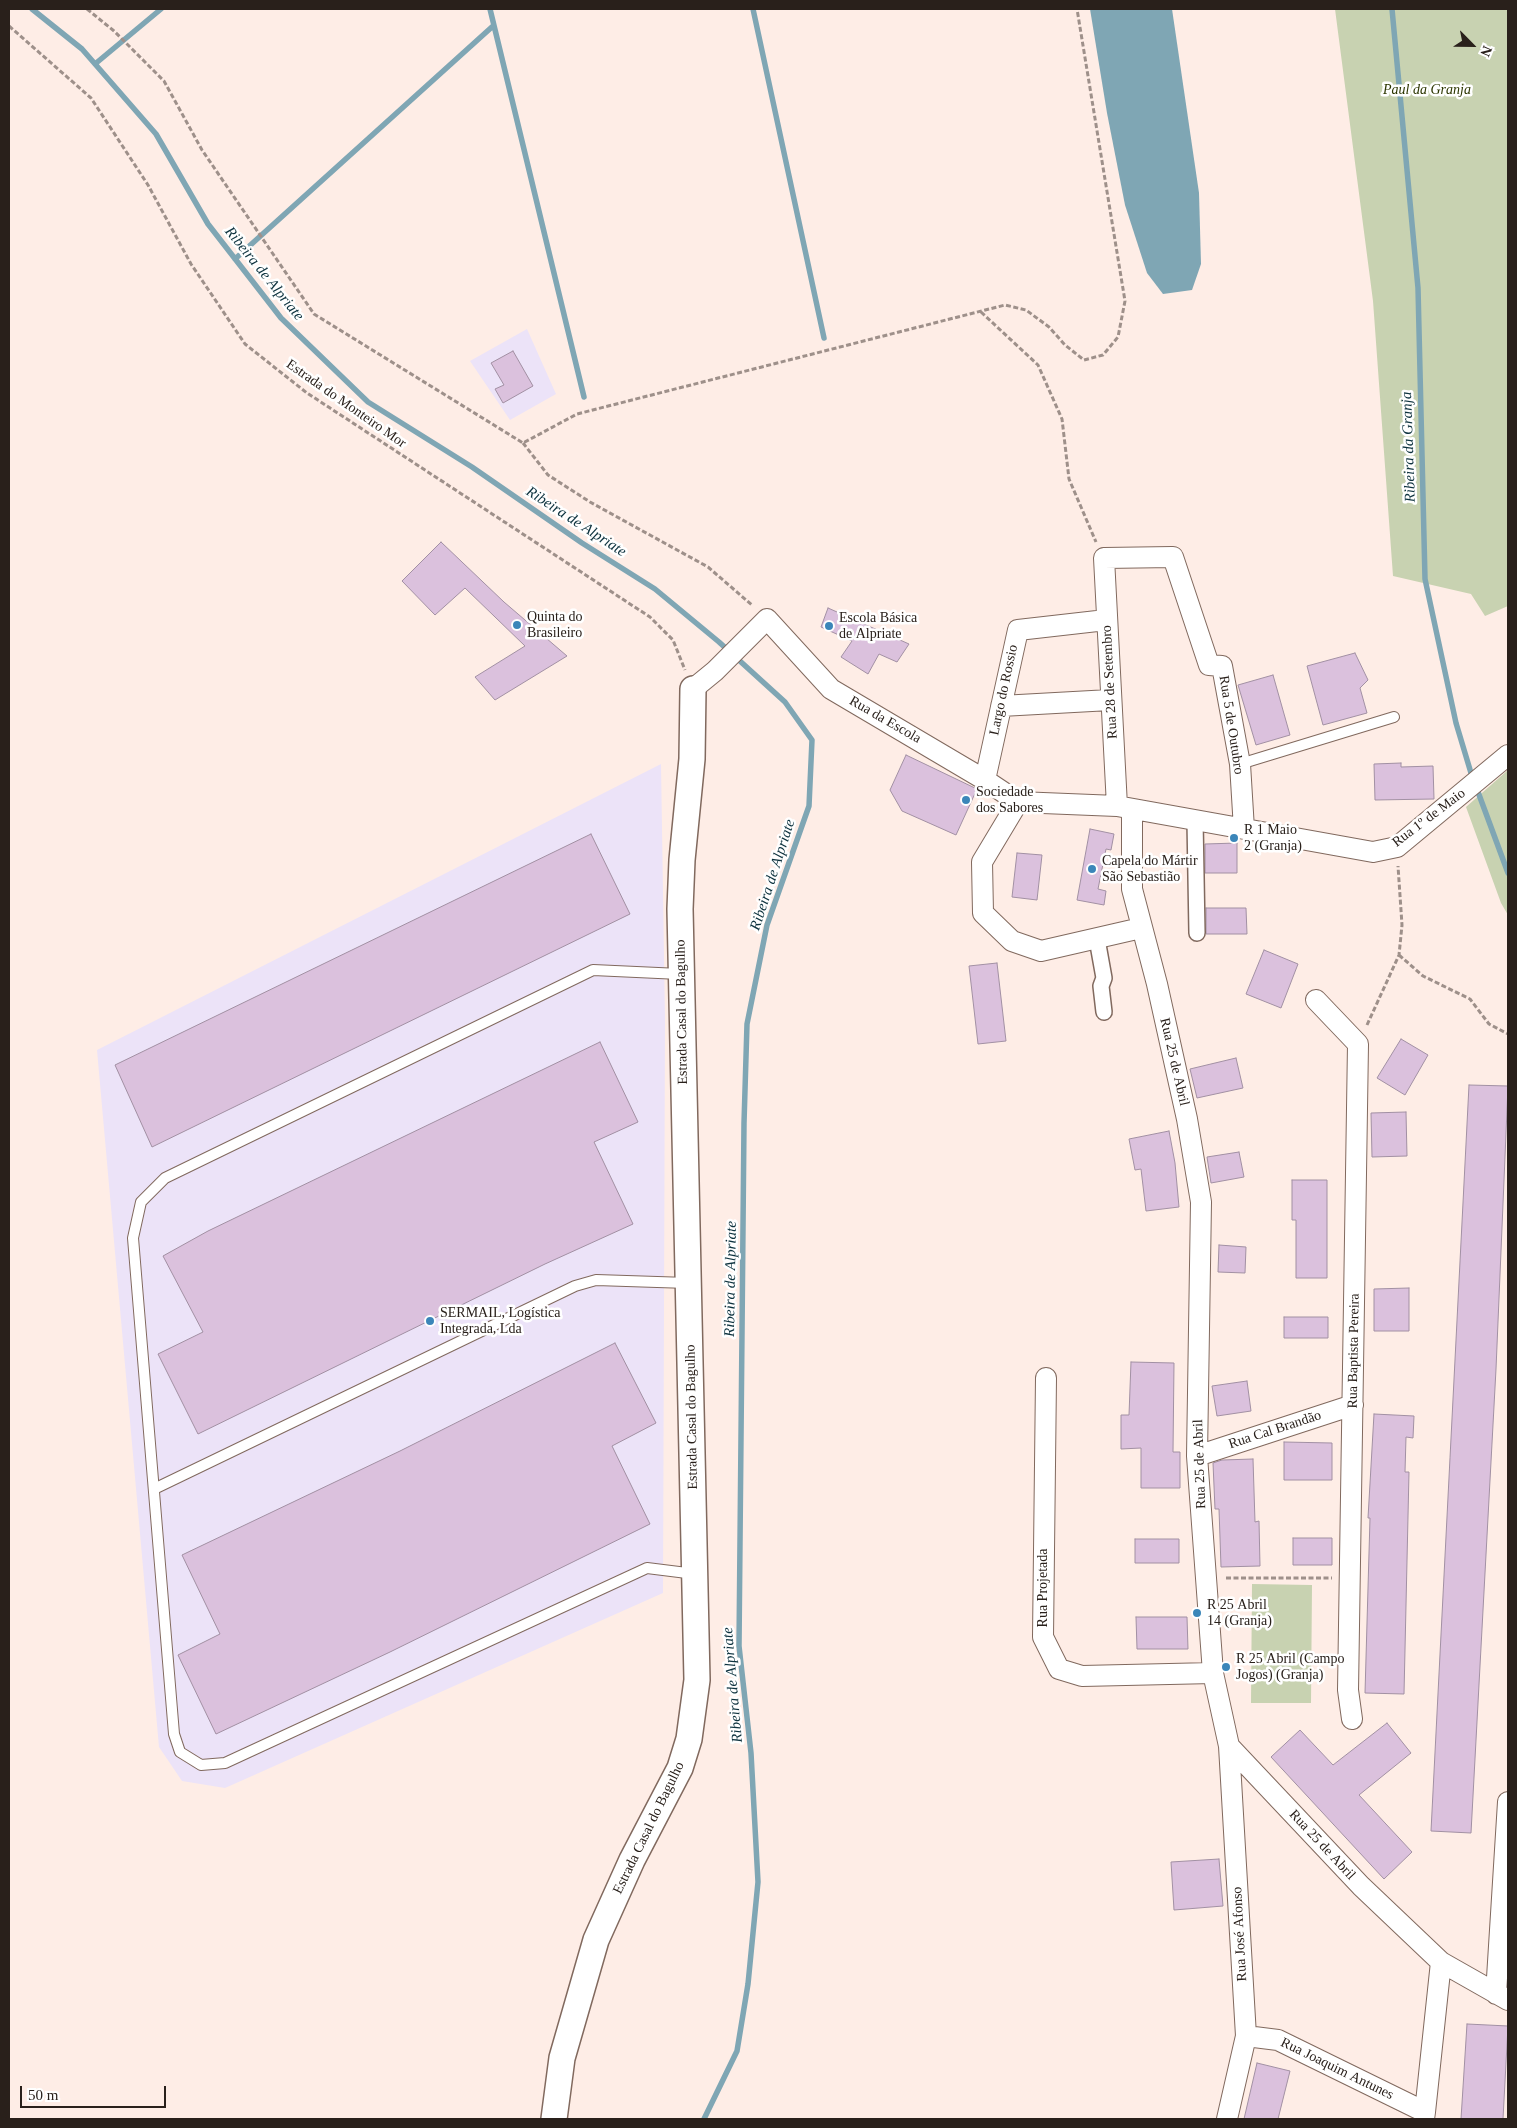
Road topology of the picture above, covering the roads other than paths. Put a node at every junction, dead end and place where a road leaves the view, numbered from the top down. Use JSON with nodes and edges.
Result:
{"nodes":[{"id":1,"x":1104,"y":558,"type":"joint"},
{"id":2,"x":1106,"y":620,"type":"junction"},
{"id":3,"x":693,"y":689,"type":"joint"},
{"id":4,"x":1110,"y":700,"type":"junction"},
{"id":5,"x":1001,"y":706,"type":"junction"},
{"id":6,"x":1394,"y":717,"type":"dead end"},
{"id":7,"x":1508,"y":755,"type":"edge"},
{"id":8,"x":1240,"y":764,"type":"junction"},
{"id":9,"x":985,"y":780,"type":"junction"},
{"id":10,"x":1018,"y":802,"type":"junction"},
{"id":11,"x":1125,"y":807,"type":"junction"},
{"id":12,"x":1195,"y":820,"type":"junction"},
{"id":13,"x":1244,"y":830,"type":"junction"},
{"id":14,"x":1141,"y":928,"type":"junction"},
{"id":15,"x":1197,"y":933,"type":"dead end"},
{"id":16,"x":1097,"y":939,"type":"junction"},
{"id":17,"x":681,"y":974,"type":"junction"},
{"id":18,"x":1316,"y":1000,"type":"dead end"},
{"id":19,"x":1104,"y":1012,"type":"dead end"},
{"id":20,"x":689,"y":1283,"type":"junction"},
{"id":21,"x":1046,"y":1378,"type":"dead end"},
{"id":22,"x":1353,"y":1405,"type":"junction"},
{"id":23,"x":1197,"y":1456,"type":"junction"},
{"id":24,"x":154,"y":1490,"type":"junction"},
{"id":25,"x":695,"y":1574,"type":"junction"},
{"id":26,"x":1213,"y":1673,"type":"junction"},
{"id":27,"x":1352,"y":1718,"type":"dead end"},
{"id":28,"x":1229,"y":1746,"type":"junction"},
{"id":29,"x":1508,"y":1802,"type":"edge"},
{"id":30,"x":1441,"y":1962,"type":"junction"},
{"id":31,"x":1502,"y":1997,"type":"edge"},
{"id":32,"x":1246,"y":2036,"type":"junction"},
{"id":33,"x":1424,"y":2116,"type":"edge"},
{"id":34,"x":554,"y":2119,"type":"edge"},
{"id":35,"x":1227,"y":2119,"type":"edge"}],
"edges":[{"from":1,"to":2,"type":"street","name":"Rua 28 de Setembro"},
{"from":1,"to":8,"type":"street","name":"Rua 5 de Outubro"},
{"from":2,"to":4,"type":"street","name":"Rua 28 de Setembro"},
{"from":2,"to":5,"type":"street","name":"Largo do Rossio"},
{"from":3,"to":9,"type":"street","name":"Rua da Escola"},
{"from":3,"to":17,"type":"street","name":"Estrada Casal do Bagulho"},
{"from":4,"to":5,"type":"street"},
{"from":4,"to":11,"type":"street","name":"Rua 28 de Setembro"},
{"from":5,"to":9,"type":"street","name":"Largo do Rossio"},
{"from":6,"to":8,"type":"lane"},
{"from":7,"to":13,"type":"street","name":"Rua 1º de Maio"},
{"from":8,"to":13,"type":"street","name":"Rua 5 de Outubro"},
{"from":9,"to":10,"type":"street","name":"Rua da Escola"},
{"from":10,"to":11,"type":"street"},
{"from":10,"to":16,"type":"street"},
{"from":11,"to":12,"type":"street","name":"Rua 1º de Maio"},
{"from":11,"to":14,"type":"street","name":"Rua 25 de Abril"},
{"from":12,"to":13,"type":"street","name":"Rua 1º de Maio"},
{"from":12,"to":15,"type":"street"},
{"from":14,"to":16,"type":"street"},
{"from":14,"to":23,"type":"street","name":"Rua 25 de Abril"},
{"from":16,"to":19,"type":"street"},
{"from":17,"to":20,"type":"street","name":"Estrada Casal do Bagulho"},
{"from":17,"to":24,"type":"lane"},
{"from":18,"to":22,"type":"street","name":"Rua Baptista Pereira"},
{"from":20,"to":24,"type":"lane"},
{"from":20,"to":25,"type":"street","name":"Estrada Casal do Bagulho"},
{"from":21,"to":26,"type":"street","name":"Rua Projetada"},
{"from":22,"to":23,"type":"street","name":"Rua Cal Brandão"},
{"from":22,"to":27,"type":"street","name":"Rua Baptista Pereira"},
{"from":23,"to":26,"type":"street","name":"Rua 25 de Abril"},
{"from":24,"to":25,"type":"lane"},
{"from":25,"to":34,"type":"street","name":"Estrada Casal do Bagulho"},
{"from":26,"to":28,"type":"street","name":"Rua 25 de Abril"},
{"from":28,"to":30,"type":"street","name":"Rua 25 de Abril"},
{"from":28,"to":32,"type":"street","name":"Rua José Afonso"},
{"from":29,"to":31,"type":"street"},
{"from":30,"to":31,"type":"street","name":"Rua 25 de Abril"},
{"from":30,"to":33,"type":"street","name":"Rua Joaquim Antunes"},
{"from":32,"to":33,"type":"street","name":"Rua Joaquim Antunes"},
{"from":32,"to":35,"type":"street","name":"Rua José Afonso"}]}
